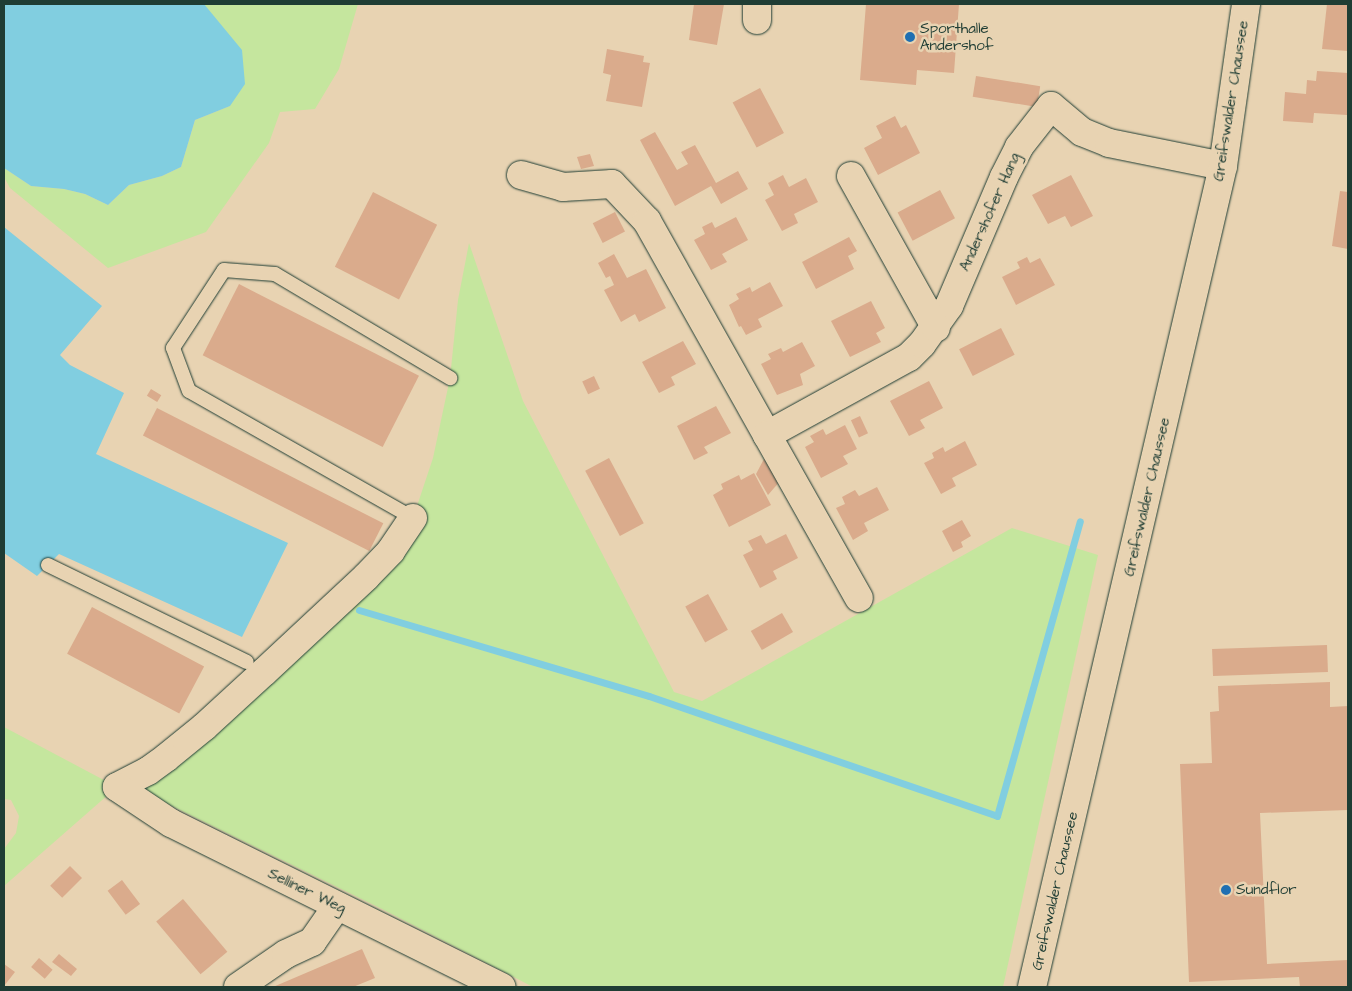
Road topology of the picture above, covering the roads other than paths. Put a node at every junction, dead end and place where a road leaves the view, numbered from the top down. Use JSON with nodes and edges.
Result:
{"nodes":[{"id":1,"x":1246,"y":4,"type":"edge"},
{"id":2,"x":1223,"y":166,"type":"junction"},
{"id":3,"x":521,"y":175,"type":"dead end"},
{"id":4,"x":851,"y":176,"type":"dead end"},
{"id":5,"x":936,"y":328,"type":"junction"},
{"id":6,"x":450,"y":378,"type":"dead end"},
{"id":7,"x":767,"y":435,"type":"junction"},
{"id":8,"x":412,"y":518,"type":"joint"},
{"id":9,"x":48,"y":565,"type":"dead end"},
{"id":10,"x":859,"y":598,"type":"dead end"},
{"id":11,"x":247,"y":662,"type":"dead end"},
{"id":12,"x":337,"y":906,"type":"junction"},
{"id":13,"x":238,"y":987,"type":"edge"},
{"id":14,"x":500,"y":987,"type":"edge"},
{"id":15,"x":1032,"y":987,"type":"edge"}],
"edges":[{"from":1,"to":2,"type":"street","name":"Greifswalder Chaussee"},
{"from":2,"to":5,"type":"street","name":"Andershofer Hang"},
{"from":2,"to":15,"type":"street","name":"Greifswalder Chaussee"},
{"from":3,"to":7,"type":"street"},
{"from":4,"to":5,"type":"street"},
{"from":5,"to":7,"type":"street","name":"Andershofer Hang"},
{"from":6,"to":8,"type":"lane"},
{"from":7,"to":10,"type":"street"},
{"from":8,"to":12,"type":"street","name":"Selliner Weg"},
{"from":9,"to":11,"type":"lane"},
{"from":12,"to":13,"type":"street"},
{"from":12,"to":14,"type":"street","name":"Selliner Weg"}]}
